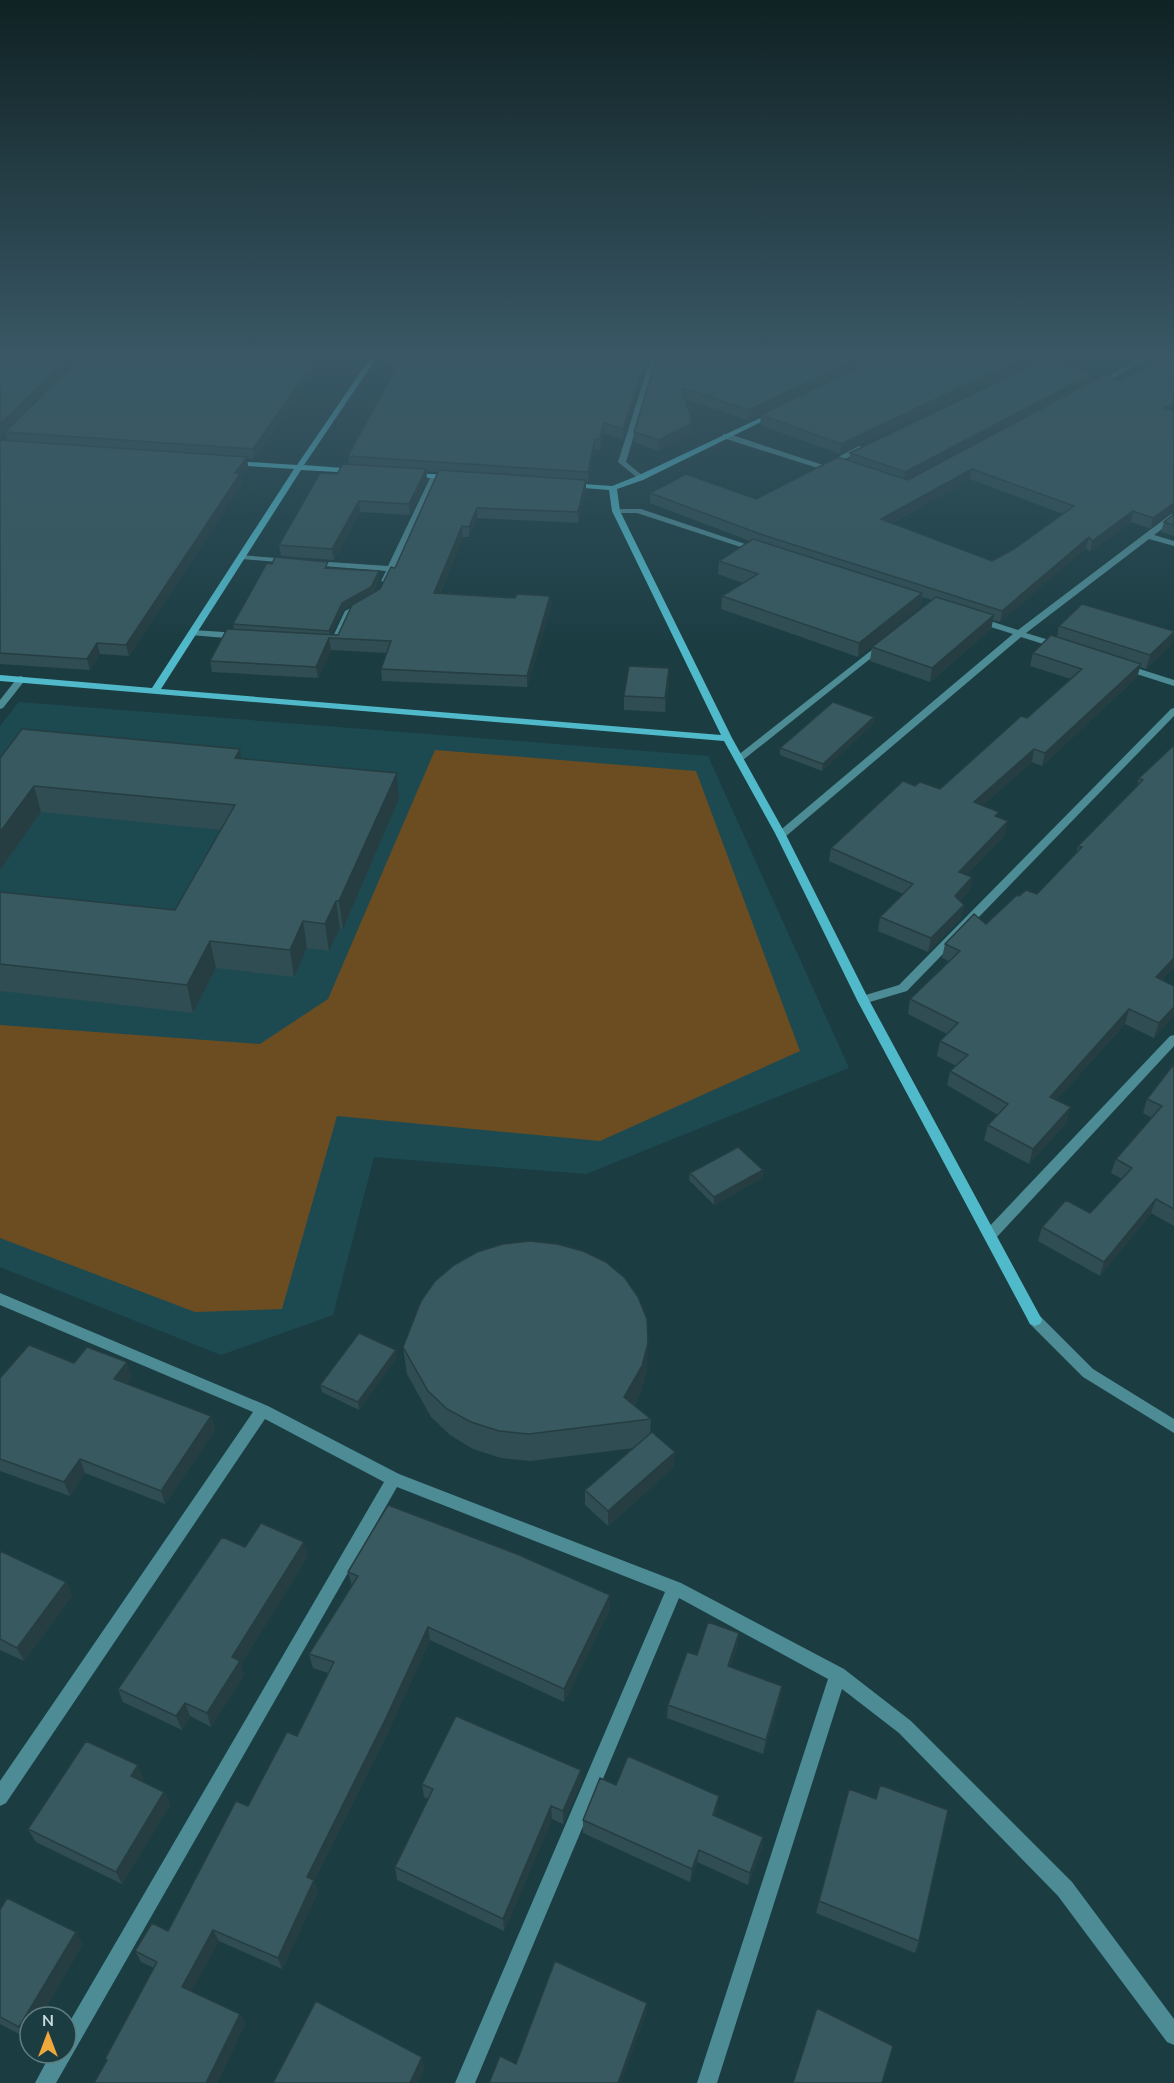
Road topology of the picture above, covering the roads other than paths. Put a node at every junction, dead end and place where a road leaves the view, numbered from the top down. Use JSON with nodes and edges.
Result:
{"nodes":[{"id":1,"x":310,"y":451,"type":"edge"},
{"id":2,"x":625,"y":451,"type":"edge"},
{"id":3,"x":695,"y":451,"type":"edge"},
{"id":4,"x":773,"y":451,"type":"edge"},
{"id":5,"x":857,"y":451,"type":"edge"},
{"id":6,"x":219,"y":462,"type":"edge"},
{"id":7,"x":835,"y":462,"type":"junction"},
{"id":8,"x":845,"y":465,"type":"edge"},
{"id":9,"x":299,"y":467,"type":"junction"},
{"id":10,"x":365,"y":472,"type":"edge"},
{"id":11,"x":400,"y":474,"type":"edge"},
{"id":12,"x":435,"y":476,"type":"junction"},
{"id":13,"x":459,"y":478,"type":"edge"},
{"id":14,"x":640,"y":478,"type":"junction"},
{"id":15,"x":562,"y":485,"type":"edge"},
{"id":16,"x":613,"y":488,"type":"junction"},
{"id":17,"x":616,"y":511,"type":"junction"},
{"id":18,"x":1174,"y":516,"type":"edge"},
{"id":19,"x":1148,"y":536,"type":"junction"},
{"id":20,"x":1174,"y":544,"type":"edge"},
{"id":21,"x":774,"y":555,"type":"edge"},
{"id":22,"x":242,"y":557,"type":"junction"},
{"id":23,"x":390,"y":569,"type":"junction"},
{"id":24,"x":381,"y":588,"type":"edge"},
{"id":25,"x":376,"y":598,"type":"edge"},
{"id":26,"x":965,"y":616,"type":"edge"},
{"id":27,"x":193,"y":633,"type":"junction"},
{"id":28,"x":1020,"y":633,"type":"junction"},
{"id":29,"x":252,"y":637,"type":"edge"},
{"id":30,"x":322,"y":642,"type":"edge"},
{"id":31,"x":886,"y":642,"type":"edge"},
{"id":32,"x":1064,"y":647,"type":"edge"},
{"id":33,"x":1119,"y":665,"type":"edge"},
{"id":34,"x":0,"y":678,"type":"edge"},
{"id":35,"x":21,"y":679,"type":"junction"},
{"id":36,"x":1174,"y":683,"type":"edge"},
{"id":37,"x":155,"y":691,"type":"junction"},
{"id":38,"x":0,"y":706,"type":"edge"},
{"id":39,"x":1174,"y":711,"type":"edge"},
{"id":40,"x":727,"y":738,"type":"junction"},
{"id":41,"x":740,"y":758,"type":"junction"},
{"id":42,"x":782,"y":835,"type":"junction"},
{"id":43,"x":863,"y":1000,"type":"junction"},
{"id":44,"x":1174,"y":1039,"type":"edge"},
{"id":45,"x":991,"y":1234,"type":"junction"},
{"id":46,"x":0,"y":1299,"type":"edge"},
{"id":47,"x":263,"y":1410,"type":"junction"},
{"id":48,"x":1174,"y":1427,"type":"edge"},
{"id":49,"x":394,"y":1479,"type":"junction"},
{"id":50,"x":675,"y":1588,"type":"junction"},
{"id":51,"x":838,"y":1675,"type":"junction"},
{"id":52,"x":0,"y":1797,"type":"edge"},
{"id":53,"x":78,"y":2026,"type":"edge"},
{"id":54,"x":1174,"y":2036,"type":"edge"},
{"id":55,"x":55,"y":2065,"type":"edge"},
{"id":56,"x":45,"y":2083,"type":"edge"},
{"id":57,"x":465,"y":2083,"type":"edge"},
{"id":58,"x":707,"y":2083,"type":"edge"}],
"edges":[{"from":1,"to":9,"type":"street"},
{"from":2,"to":14,"type":"street"},
{"from":3,"to":14,"type":"street"},
{"from":4,"to":7,"type":"street"},
{"from":5,"to":7,"type":"street"},
{"from":6,"to":9,"type":"street"},
{"from":7,"to":8,"type":"street"},
{"from":9,"to":10,"type":"street"},
{"from":9,"to":22,"type":"street"},
{"from":11,"to":12,"type":"street"},
{"from":12,"to":13,"type":"street"},
{"from":12,"to":23,"type":"street"},
{"from":14,"to":16,"type":"street"},
{"from":15,"to":16,"type":"street"},
{"from":16,"to":17,"type":"street"},
{"from":17,"to":21,"type":"street"},
{"from":17,"to":40,"type":"street"},
{"from":18,"to":19,"type":"street"},
{"from":19,"to":20,"type":"street"},
{"from":19,"to":28,"type":"street"},
{"from":22,"to":23,"type":"street"},
{"from":22,"to":27,"type":"street"},
{"from":23,"to":24,"type":"street"},
{"from":25,"to":30,"type":"street"},
{"from":26,"to":28,"type":"street"},
{"from":27,"to":29,"type":"street"},
{"from":27,"to":37,"type":"street"},
{"from":28,"to":32,"type":"street"},
{"from":28,"to":42,"type":"street"},
{"from":31,"to":41,"type":"street"},
{"from":33,"to":36,"type":"street"},
{"from":34,"to":35,"type":"street"},
{"from":35,"to":37,"type":"street"},
{"from":35,"to":38,"type":"street"},
{"from":37,"to":40,"type":"street"},
{"from":39,"to":43,"type":"street"},
{"from":40,"to":41,"type":"street"},
{"from":41,"to":42,"type":"street"},
{"from":42,"to":43,"type":"street"},
{"from":43,"to":45,"type":"street"},
{"from":44,"to":45,"type":"street"},
{"from":45,"to":48,"type":"street"},
{"from":46,"to":47,"type":"street"},
{"from":47,"to":49,"type":"street"},
{"from":47,"to":52,"type":"street"},
{"from":49,"to":50,"type":"street"},
{"from":49,"to":53,"type":"street"},
{"from":50,"to":51,"type":"street"},
{"from":50,"to":57,"type":"street"},
{"from":51,"to":54,"type":"street"},
{"from":51,"to":58,"type":"street"},
{"from":55,"to":56,"type":"street"}]}
